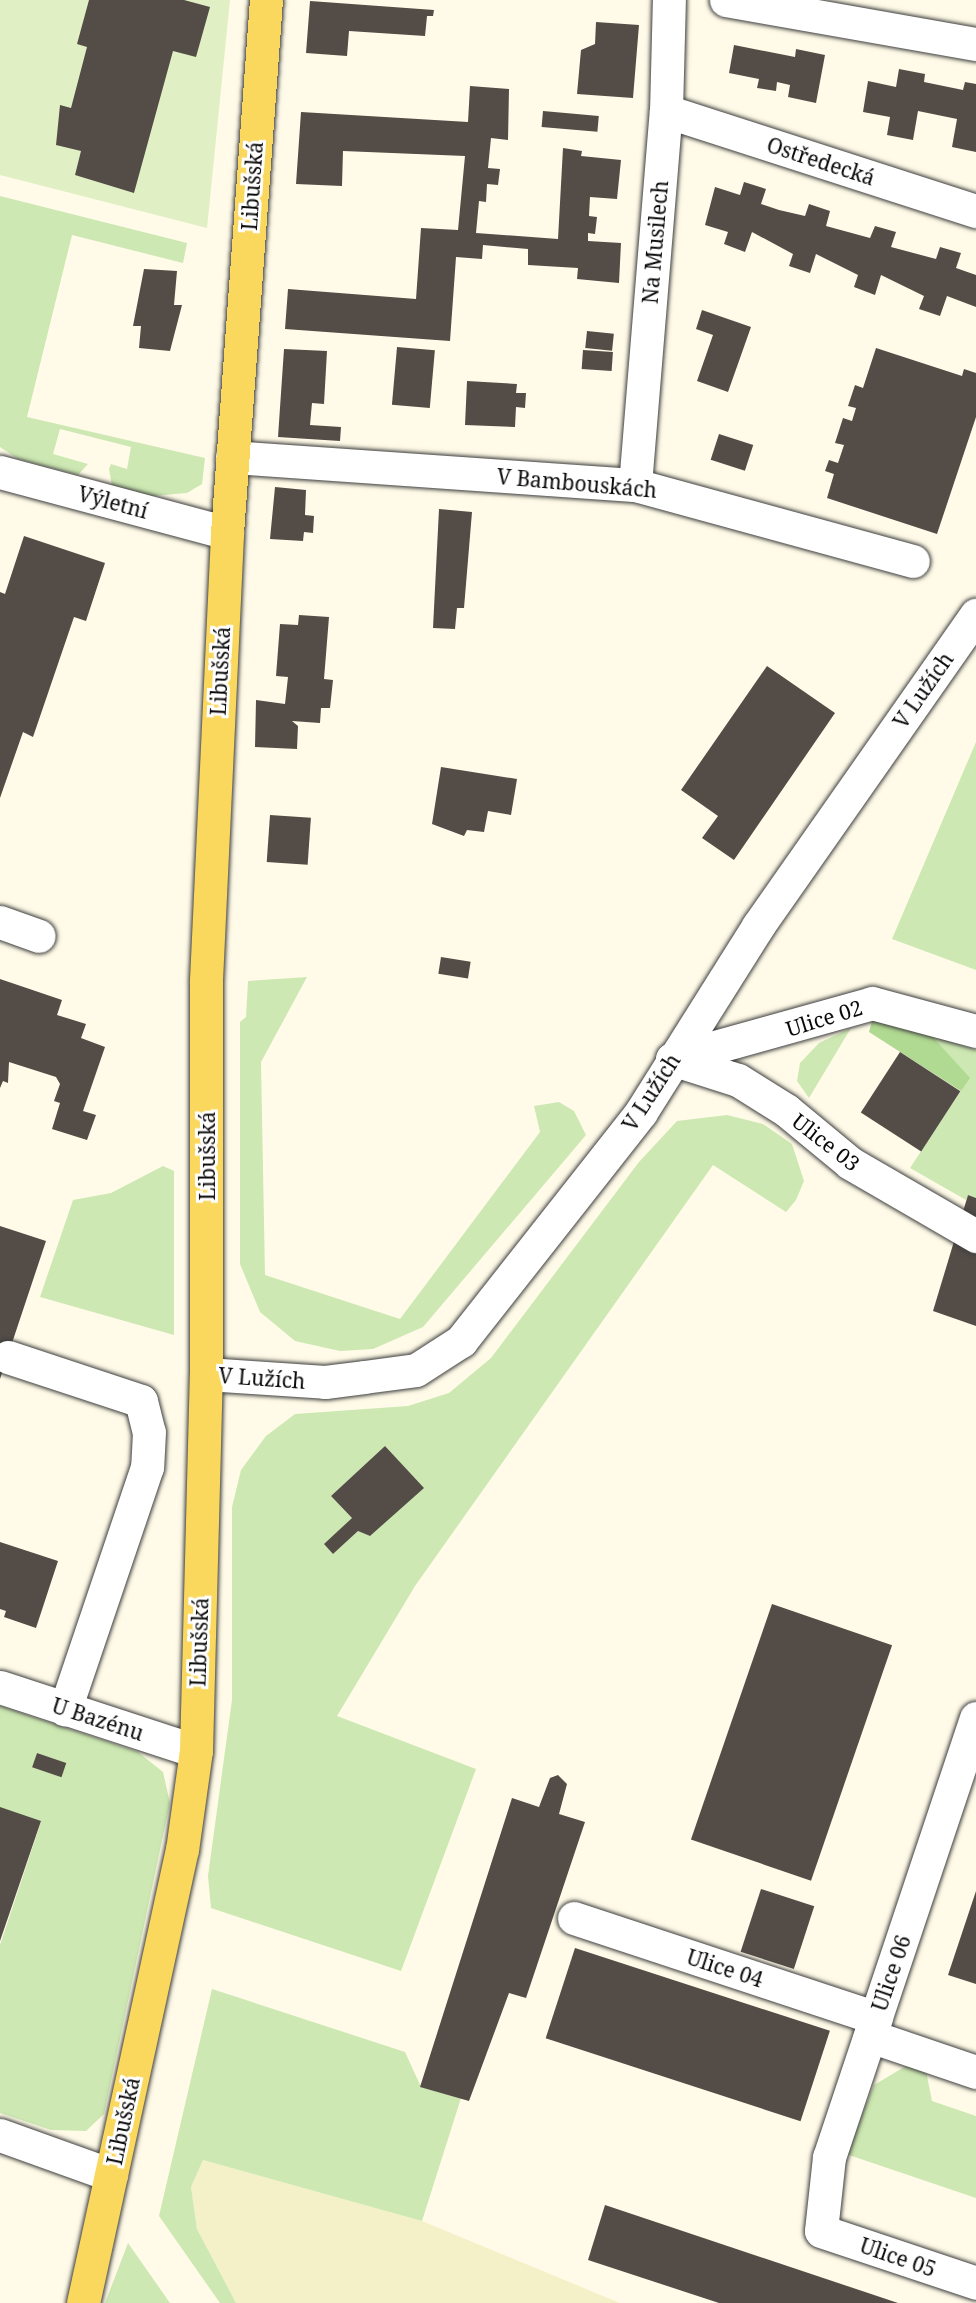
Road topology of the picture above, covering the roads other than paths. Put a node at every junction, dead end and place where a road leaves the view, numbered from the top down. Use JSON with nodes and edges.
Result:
{"nodes":[{"id":1,"x":266,"y":0,"type":"edge"},
{"id":2,"x":669,"y":0,"type":"edge"},
{"id":3,"x":726,"y":0,"type":"edge"},
{"id":4,"x":976,"y":44,"type":"edge"},
{"id":5,"x":666,"y":111,"type":"junction"},
{"id":6,"x":976,"y":211,"type":"edge"},
{"id":7,"x":232,"y":457,"type":"junction"},
{"id":8,"x":0,"y":472,"type":"edge"},
{"id":9,"x":635,"y":484,"type":"junction"},
{"id":10,"x":227,"y":533,"type":"junction"},
{"id":11,"x":913,"y":561,"type":"dead end"},
{"id":12,"x":976,"y":615,"type":"edge"},
{"id":13,"x":0,"y":922,"type":"edge"},
{"id":14,"x":39,"y":936,"type":"dead end"},
{"id":15,"x":976,"y":1031,"type":"edge"},
{"id":16,"x":672,"y":1059,"type":"junction"},
{"id":17,"x":976,"y":1236,"type":"edge"},
{"id":18,"x":8,"y":1357,"type":"dead end"},
{"id":19,"x":206,"y":1374,"type":"junction"},
{"id":20,"x":0,"y":1687,"type":"edge"},
{"id":21,"x":65,"y":1709,"type":"junction"},
{"id":22,"x":976,"y":1718,"type":"edge"},
{"id":23,"x":195,"y":1751,"type":"junction"},
{"id":24,"x":574,"y":1918,"type":"dead end"},
{"id":25,"x":873,"y":2027,"type":"junction"},
{"id":26,"x":976,"y":2072,"type":"edge"},
{"id":27,"x":0,"y":2135,"type":"edge"},
{"id":28,"x":111,"y":2175,"type":"junction"},
{"id":29,"x":821,"y":2231,"type":"joint"},
{"id":30,"x":976,"y":2283,"type":"edge"},
{"id":31,"x":83,"y":2303,"type":"edge"}],
"edges":[{"from":1,"to":7,"type":"main road","name":"Libušská"},
{"from":2,"to":5,"type":"street","name":"Na Musilech"},
{"from":3,"to":4,"type":"street"},
{"from":5,"to":6,"type":"street","name":"Ostředecká"},
{"from":5,"to":9,"type":"street","name":"Na Musilech"},
{"from":7,"to":9,"type":"street","name":"V Bambouskách"},
{"from":7,"to":10,"type":"main road","name":"Libušská"},
{"from":8,"to":10,"type":"street","name":"Výletní"},
{"from":9,"to":11,"type":"street","name":"V Bambouskách"},
{"from":10,"to":19,"type":"main road","name":"Libušská"},
{"from":12,"to":16,"type":"street","name":"V Lužích"},
{"from":13,"to":14,"type":"street"},
{"from":15,"to":16,"type":"street","name":"Ulice 02"},
{"from":16,"to":17,"type":"street","name":"Ulice 03"},
{"from":16,"to":19,"type":"street","name":"V Lužích"},
{"from":18,"to":21,"type":"street"},
{"from":19,"to":23,"type":"main road","name":"Libušská"},
{"from":20,"to":21,"type":"street","name":"U Bazénu"},
{"from":21,"to":23,"type":"street","name":"U Bazénu"},
{"from":22,"to":25,"type":"street","name":"Ulice 06"},
{"from":23,"to":28,"type":"main road","name":"Libušská"},
{"from":24,"to":25,"type":"street","name":"Ulice 04"},
{"from":25,"to":26,"type":"street","name":"Ulice 04"},
{"from":25,"to":29,"type":"street","name":"Ulice 06"},
{"from":27,"to":28,"type":"street"},
{"from":28,"to":31,"type":"main road","name":"Libušská"},
{"from":29,"to":30,"type":"street","name":"Ulice 05"}]}
